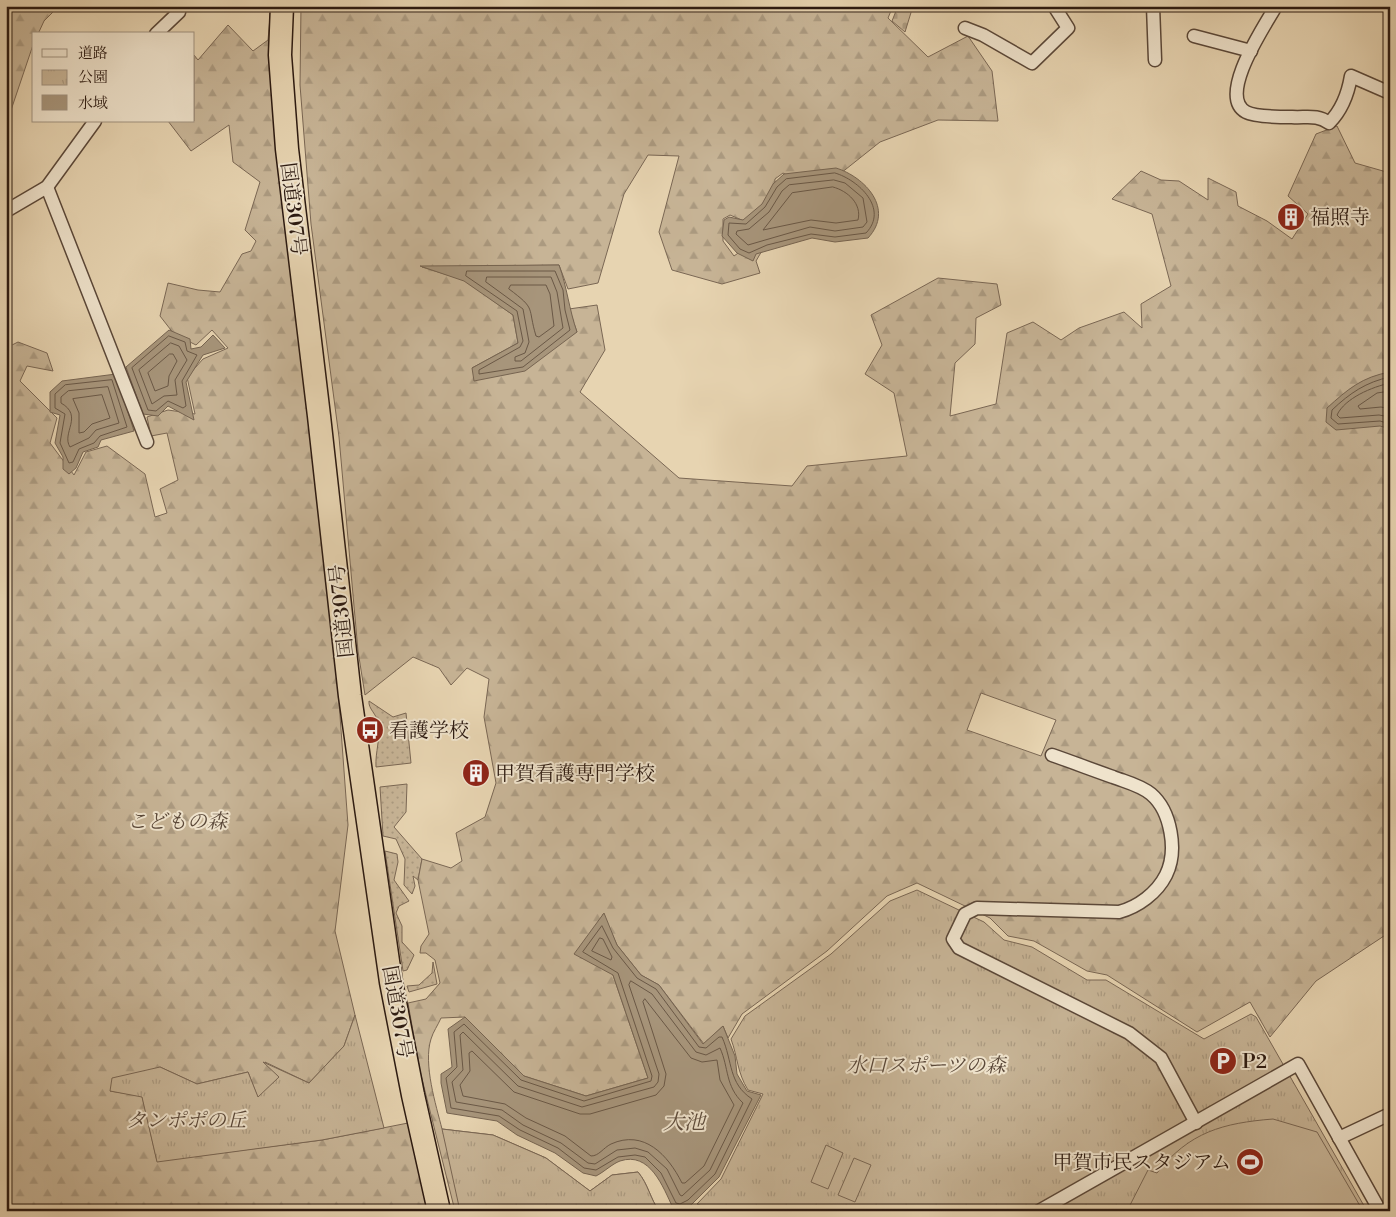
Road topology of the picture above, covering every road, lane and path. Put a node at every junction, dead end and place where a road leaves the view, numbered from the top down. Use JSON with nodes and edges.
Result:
{"nodes":[{"id":1,"x":180,"y":6,"type":"edge"},
{"id":2,"x":282,"y":6,"type":"edge"},
{"id":3,"x":1054,"y":6,"type":"edge"},
{"id":4,"x":1153,"y":6,"type":"edge"},
{"id":5,"x":1275,"y":7,"type":"edge"},
{"id":6,"x":965,"y":28,"type":"dead end"},
{"id":7,"x":158,"y":32,"type":"edge"},
{"id":8,"x":1194,"y":36,"type":"dead end"},
{"id":9,"x":1250,"y":51,"type":"junction"},
{"id":10,"x":1155,"y":60,"type":"dead end"},
{"id":11,"x":1390,"y":93,"type":"edge"},
{"id":12,"x":94,"y":122,"type":"edge"},
{"id":13,"x":47,"y":187,"type":"junction"},
{"id":14,"x":6,"y":211,"type":"edge"},
{"id":15,"x":147,"y":442,"type":"dead end"},
{"id":16,"x":1052,"y":754,"type":"dead end"},
{"id":17,"x":1390,"y":1114,"type":"edge"},
{"id":18,"x":1196,"y":1123,"type":"junction"},
{"id":19,"x":1339,"y":1138,"type":"junction"},
{"id":20,"x":440,"y":1211,"type":"edge"},
{"id":21,"x":1039,"y":1211,"type":"edge"},
{"id":22,"x":1380,"y":1211,"type":"edge"}],
"edges":[{"from":1,"to":7,"type":"street"},
{"from":2,"to":20,"type":"highway","name":"国道307号"},
{"from":3,"to":6,"type":"street"},
{"from":4,"to":10,"type":"street"},
{"from":5,"to":9,"type":"street"},
{"from":8,"to":9,"type":"street"},
{"from":9,"to":11,"type":"street"},
{"from":12,"to":13,"type":"street"},
{"from":13,"to":14,"type":"street"},
{"from":13,"to":15,"type":"street"},
{"from":16,"to":18,"type":"street"},
{"from":17,"to":19,"type":"street"},
{"from":18,"to":19,"type":"street"},
{"from":18,"to":21,"type":"street"},
{"from":19,"to":22,"type":"street"}]}
